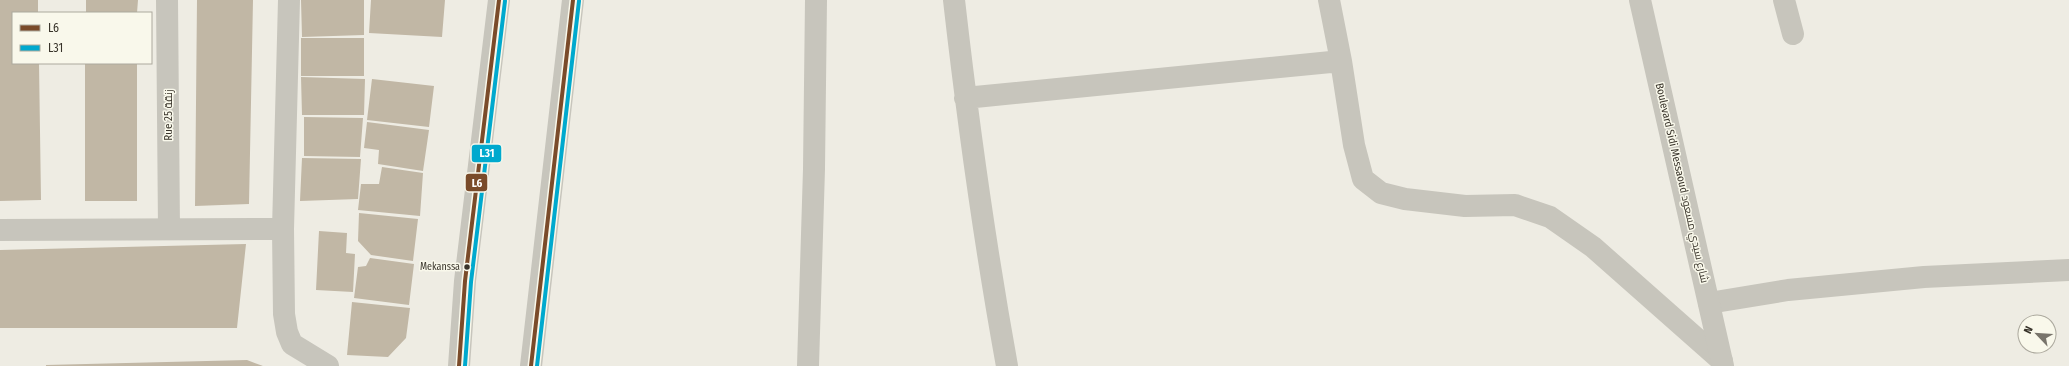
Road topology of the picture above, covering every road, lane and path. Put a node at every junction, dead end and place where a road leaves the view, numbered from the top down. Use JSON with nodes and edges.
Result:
{"nodes":[{"id":1,"x":167,"y":0,"type":"edge"},
{"id":2,"x":289,"y":0,"type":"edge"},
{"id":3,"x":499,"y":0,"type":"edge"},
{"id":4,"x":573,"y":0,"type":"edge"},
{"id":5,"x":816,"y":0,"type":"edge"},
{"id":6,"x":954,"y":0,"type":"edge"},
{"id":7,"x":1329,"y":0,"type":"edge"},
{"id":8,"x":1640,"y":0,"type":"edge"},
{"id":9,"x":1784,"y":0,"type":"edge"},
{"id":10,"x":1793,"y":34,"type":"dead end"},
{"id":11,"x":1341,"y":61,"type":"junction"},
{"id":12,"x":965,"y":98,"type":"junction"},
{"id":13,"x":169,"y":229,"type":"junction"},
{"id":14,"x":283,"y":229,"type":"junction"},
{"id":15,"x":0,"y":230,"type":"edge"},
{"id":16,"x":2069,"y":270,"type":"edge"},
{"id":17,"x":1709,"y":303,"type":"junction"},
{"id":18,"x":1723,"y":364,"type":"edge"},
{"id":19,"x":328,"y":366,"type":"edge"},
{"id":20,"x":458,"y":366,"type":"edge"},
{"id":21,"x":531,"y":366,"type":"edge"},
{"id":22,"x":808,"y":366,"type":"edge"},
{"id":23,"x":1007,"y":366,"type":"edge"}],
"edges":[{"from":1,"to":13,"type":"street","name":"Rue 25 زنقة"},
{"from":2,"to":14,"type":"street"},
{"from":3,"to":20,"type":"street"},
{"from":4,"to":21,"type":"street"},
{"from":5,"to":22,"type":"street"},
{"from":6,"to":12,"type":"street"},
{"from":7,"to":11,"type":"street"},
{"from":8,"to":17,"type":"street","name":"Boulevard Sidi Messaoud شارع سيدي مسعود"},
{"from":9,"to":10,"type":"street"},
{"from":11,"to":12,"type":"street"},
{"from":11,"to":18,"type":"street"},
{"from":12,"to":23,"type":"street"},
{"from":13,"to":14,"type":"street"},
{"from":13,"to":15,"type":"street"},
{"from":14,"to":19,"type":"street"},
{"from":16,"to":17,"type":"street"},
{"from":17,"to":18,"type":"street","name":"Boulevard Sidi Messaoud شارع سيدي مسعود"}]}
